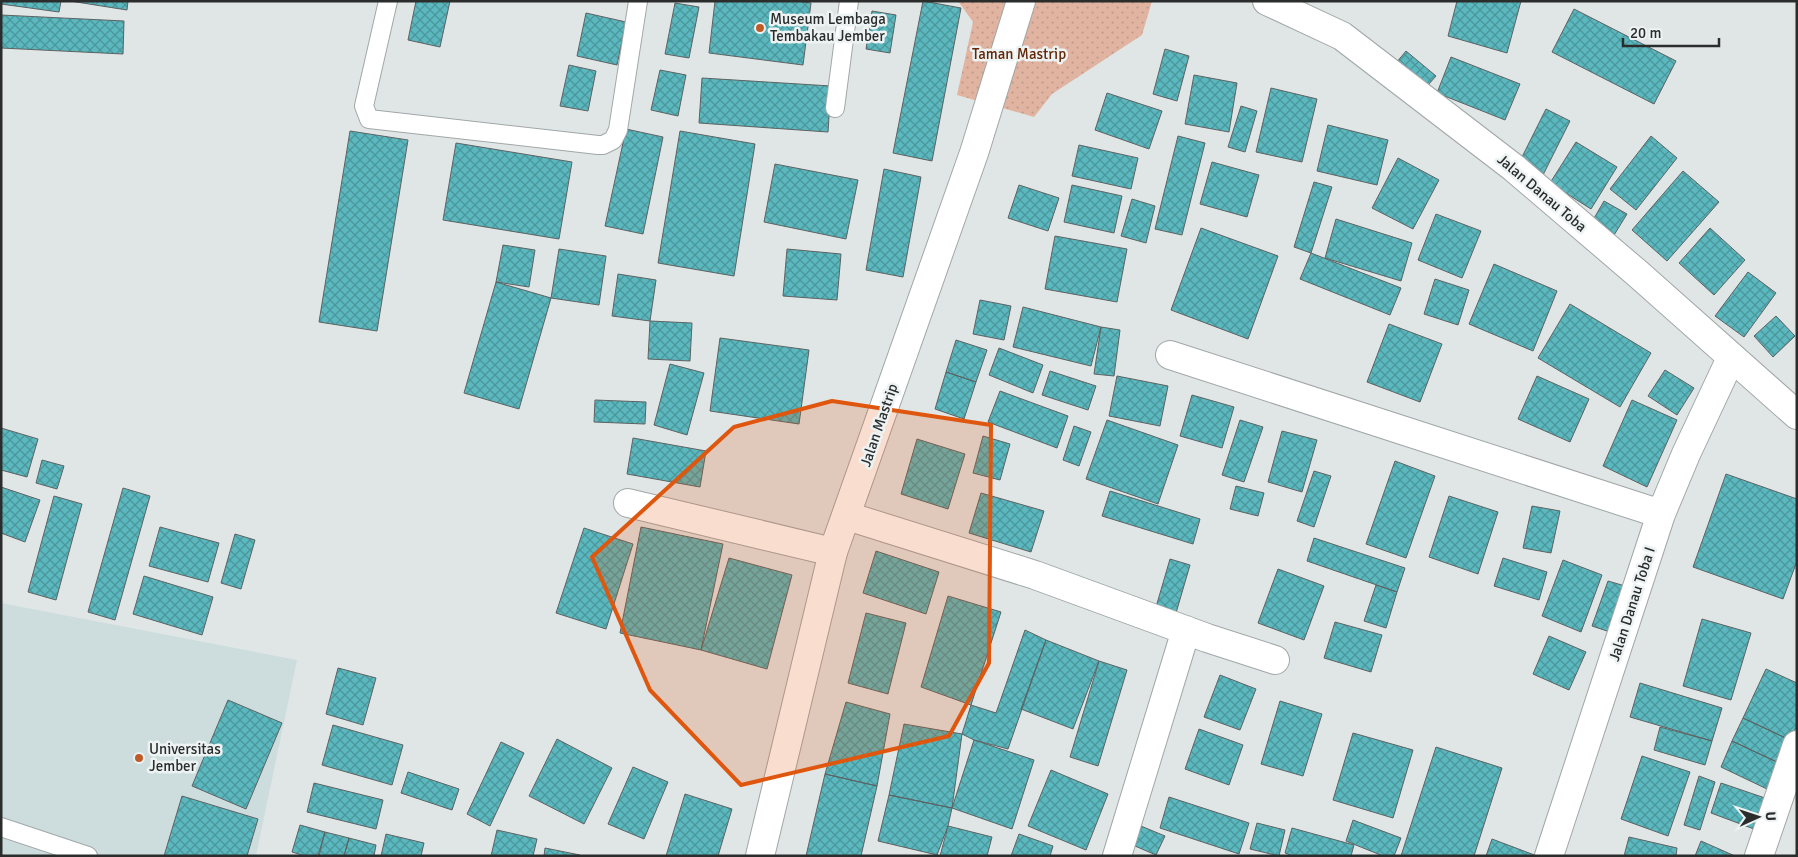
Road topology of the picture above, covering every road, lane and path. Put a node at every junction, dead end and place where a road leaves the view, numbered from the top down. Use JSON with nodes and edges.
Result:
{"nodes":[{"id":1,"x":388,"y":1,"type":"edge"},
{"id":2,"x":638,"y":1,"type":"edge"},
{"id":3,"x":848,"y":1,"type":"edge"},
{"id":4,"x":1021,"y":1,"type":"edge"},
{"id":5,"x":1267,"y":1,"type":"edge"},
{"id":6,"x":835,"y":108,"type":"dead end"},
{"id":7,"x":1170,"y":355,"type":"dead end"},
{"id":8,"x":1731,"y":358,"type":"junction"},
{"id":9,"x":1797,"y":415,"type":"edge"},
{"id":10,"x":628,"y":503,"type":"dead end"},
{"id":11,"x":1661,"y":514,"type":"junction"},
{"id":12,"x":847,"y":516,"type":"junction"},
{"id":13,"x":833,"y":552,"type":"junction"},
{"id":14,"x":1186,"y":630,"type":"junction"},
{"id":15,"x":1275,"y":660,"type":"dead end"},
{"id":16,"x":1797,"y":745,"type":"edge"},
{"id":17,"x":1,"y":827,"type":"edge"},
{"id":18,"x":88,"y":856,"type":"edge"},
{"id":19,"x":760,"y":856,"type":"edge"},
{"id":20,"x":1117,"y":856,"type":"edge"},
{"id":21,"x":1549,"y":856,"type":"edge"},
{"id":22,"x":1759,"y":856,"type":"edge"}],
"edges":[{"from":1,"to":2,"type":"lane"},
{"from":3,"to":6,"type":"lane"},
{"from":4,"to":12,"type":"street","name":"Jalan Mastrip"},
{"from":5,"to":8,"type":"street","name":"Jalan Danau Toba"},
{"from":7,"to":11,"type":"street"},
{"from":8,"to":9,"type":"street","name":"Jalan Danau Toba"},
{"from":8,"to":11,"type":"street","name":"Jalan Danau Toba I"},
{"from":10,"to":13,"type":"street"},
{"from":11,"to":21,"type":"street","name":"Jalan Danau Toba I"},
{"from":12,"to":13,"type":"street","name":"Jalan Mastrip"},
{"from":12,"to":14,"type":"street"},
{"from":13,"to":19,"type":"street","name":"Jalan Mastrip"},
{"from":14,"to":15,"type":"street"},
{"from":14,"to":20,"type":"street"},
{"from":16,"to":22,"type":"street"},
{"from":17,"to":18,"type":"lane"}]}
